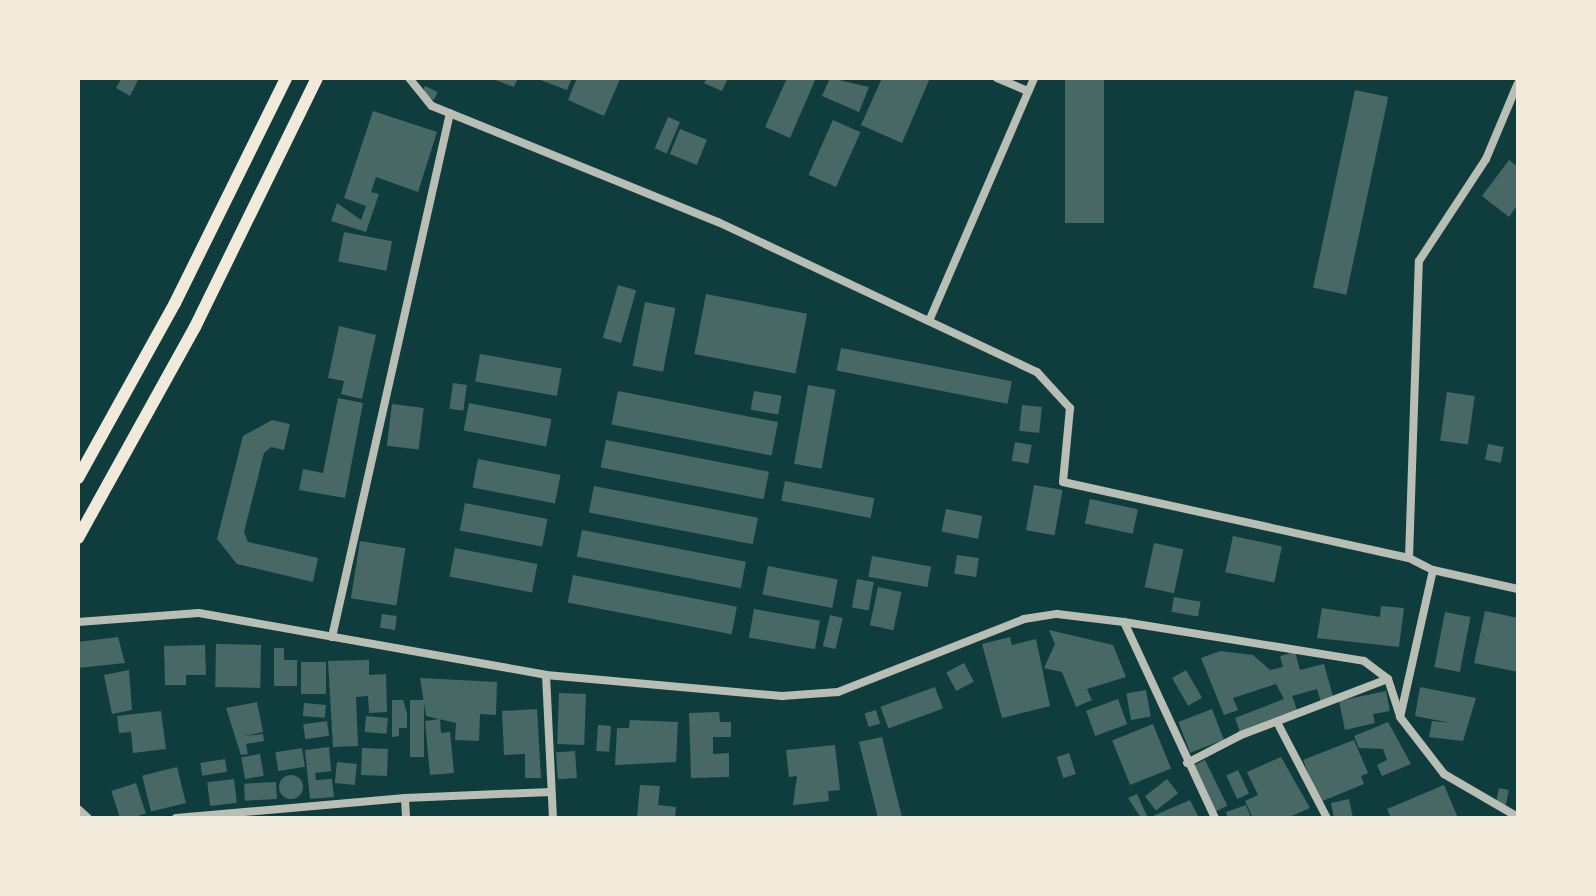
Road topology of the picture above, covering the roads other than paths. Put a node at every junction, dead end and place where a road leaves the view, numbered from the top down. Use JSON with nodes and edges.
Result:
{"nodes":[{"id":1,"x":286,"y":78,"type":"edge"},
{"id":2,"x":317,"y":78,"type":"edge"},
{"id":3,"x":409,"y":78,"type":"edge"},
{"id":4,"x":998,"y":78,"type":"edge"},
{"id":5,"x":1034,"y":78,"type":"edge"},
{"id":6,"x":1518,"y":83,"type":"edge"},
{"id":7,"x":1028,"y":91,"type":"junction"},
{"id":8,"x":450,"y":113,"type":"junction"},
{"id":9,"x":929,"y":321,"type":"junction"},
{"id":10,"x":78,"y":478,"type":"edge"},
{"id":11,"x":78,"y":538,"type":"edge"},
{"id":12,"x":1409,"y":558,"type":"junction"},
{"id":13,"x":1432,"y":570,"type":"junction"},
{"id":14,"x":1518,"y":589,"type":"edge"},
{"id":15,"x":78,"y":622,"type":"edge"},
{"id":16,"x":1124,"y":622,"type":"junction"},
{"id":17,"x":332,"y":637,"type":"junction"},
{"id":18,"x":546,"y":675,"type":"junction"},
{"id":19,"x":1388,"y":680,"type":"junction"},
{"id":20,"x":1400,"y":717,"type":"junction"},
{"id":21,"x":1278,"y":724,"type":"junction"},
{"id":22,"x":1187,"y":763,"type":"junction"},
{"id":23,"x":551,"y":792,"type":"junction"},
{"id":24,"x":404,"y":798,"type":"junction"},
{"id":25,"x":78,"y":809,"type":"edge"},
{"id":26,"x":1518,"y":817,"type":"edge"},
{"id":27,"x":88,"y":818,"type":"edge"},
{"id":28,"x":176,"y":818,"type":"edge"},
{"id":29,"x":406,"y":818,"type":"edge"},
{"id":30,"x":554,"y":818,"type":"edge"},
{"id":31,"x":1215,"y":818,"type":"edge"},
{"id":32,"x":1326,"y":818,"type":"edge"}],
"edges":[{"from":1,"to":10,"type":"highway"},
{"from":2,"to":11,"type":"highway"},
{"from":3,"to":8,"type":"street"},
{"from":4,"to":7,"type":"street"},
{"from":5,"to":7,"type":"street"},
{"from":6,"to":12,"type":"street"},
{"from":7,"to":9,"type":"street"},
{"from":8,"to":9,"type":"street"},
{"from":8,"to":17,"type":"street"},
{"from":9,"to":12,"type":"street"},
{"from":12,"to":13,"type":"street"},
{"from":13,"to":14,"type":"street"},
{"from":13,"to":20,"type":"street"},
{"from":15,"to":17,"type":"street"},
{"from":16,"to":18,"type":"street"},
{"from":16,"to":19,"type":"street"},
{"from":16,"to":22,"type":"street"},
{"from":17,"to":18,"type":"street"},
{"from":18,"to":23,"type":"street"},
{"from":19,"to":20,"type":"street"},
{"from":19,"to":21,"type":"street"},
{"from":20,"to":26,"type":"street"},
{"from":21,"to":22,"type":"street"},
{"from":21,"to":32,"type":"street"},
{"from":22,"to":31,"type":"street"},
{"from":23,"to":24,"type":"street"},
{"from":23,"to":30,"type":"street"},
{"from":24,"to":28,"type":"street"},
{"from":24,"to":29,"type":"street"},
{"from":25,"to":27,"type":"street"}]}
